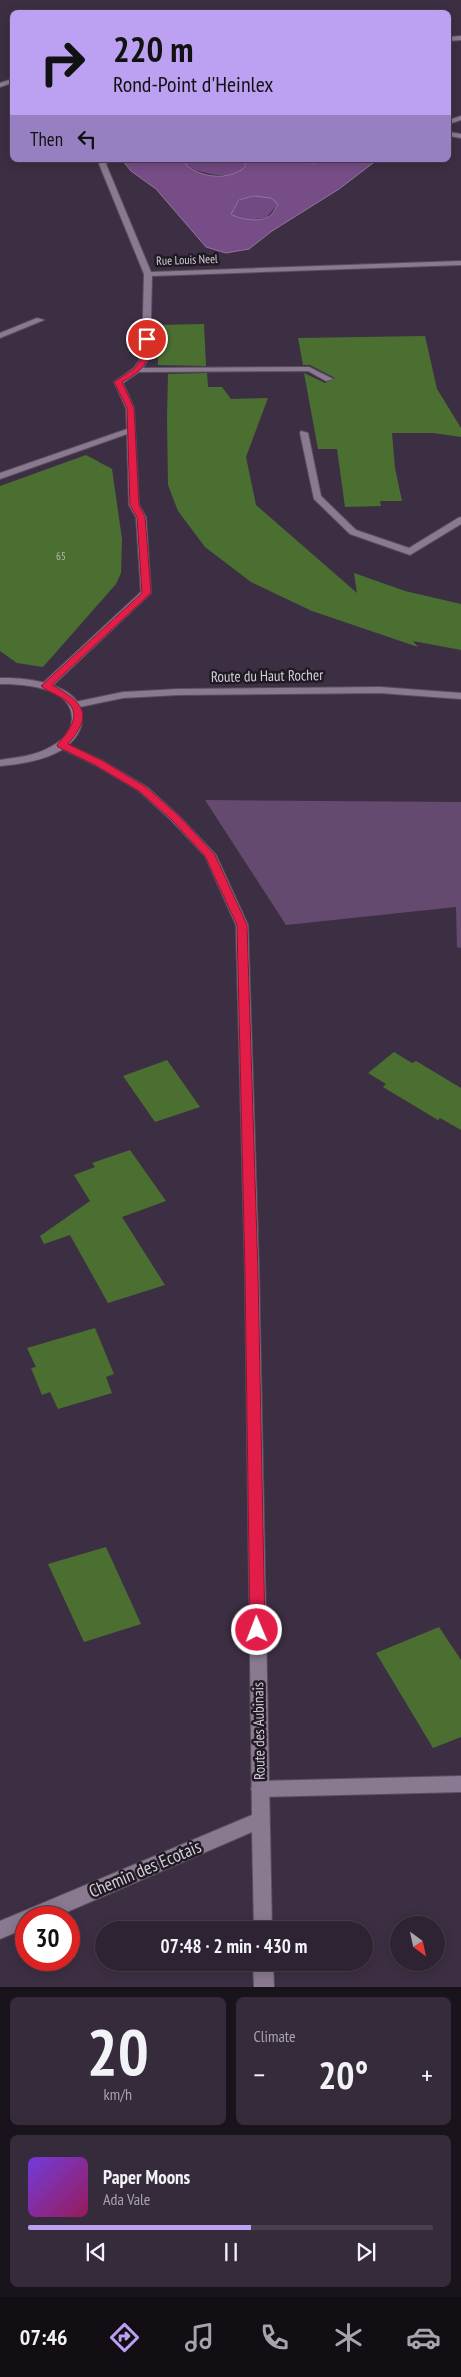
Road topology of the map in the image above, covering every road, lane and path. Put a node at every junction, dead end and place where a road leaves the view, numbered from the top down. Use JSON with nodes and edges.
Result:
{"nodes":[{"id":1,"x":104,"y":162,"type":"edge"},
{"id":2,"x":461,"y":263,"type":"edge"},
{"id":3,"x":148,"y":274,"type":"junction"},
{"id":4,"x":40,"y":320,"type":"dead end"},
{"id":5,"x":0,"y":336,"type":"edge"},
{"id":6,"x":137,"y":370,"type":"junction"},
{"id":7,"x":329,"y":379,"type":"dead end"},
{"id":8,"x":131,"y":430,"type":"junction"},
{"id":9,"x":304,"y":432,"type":"dead end"},
{"id":10,"x":0,"y":476,"type":"edge"},
{"id":11,"x":461,"y":520,"type":"edge"},
{"id":12,"x":0,"y":681,"type":"edge"},
{"id":13,"x":46,"y":686,"type":"junction"},
{"id":14,"x":461,"y":696,"type":"edge"},
{"id":15,"x":75,"y":705,"type":"junction"},
{"id":16,"x":62,"y":745,"type":"junction"},
{"id":17,"x":0,"y":763,"type":"edge"},
{"id":18,"x":461,"y":1784,"type":"edge"},
{"id":19,"x":260,"y":1789,"type":"junction"},
{"id":20,"x":260,"y":1820,"type":"junction"},
{"id":21,"x":58,"y":1906,"type":"edge"},
{"id":22,"x":263,"y":1921,"type":"edge"},
{"id":23,"x":15,"y":1924,"type":"edge"},
{"id":24,"x":0,"y":1930,"type":"edge"},
{"id":25,"x":264,"y":1971,"type":"edge"},
{"id":26,"x":264,"y":1987,"type":"edge"}],
"edges":[{"from":1,"to":3,"type":"street"},
{"from":2,"to":3,"type":"street","name":"Rue Louis Neel"},
{"from":3,"to":6,"type":"street","name":"Rue Louis Neel"},
{"from":4,"to":5,"type":"street"},
{"from":6,"to":7,"type":"street"},
{"from":6,"to":8,"type":"street","name":"Rue Louis Neel"},
{"from":8,"to":10,"type":"street"},
{"from":8,"to":13,"type":"street","name":"Rue Louis Neel"},
{"from":9,"to":11,"type":"street"},
{"from":12,"to":13,"type":"street"},
{"from":13,"to":15,"type":"street"},
{"from":14,"to":15,"type":"street","name":"Route du Haut Rocher"},
{"from":15,"to":16,"type":"street"},
{"from":16,"to":17,"type":"street"},
{"from":16,"to":19,"type":"street","name":"Route des Aubinais"},
{"from":18,"to":19,"type":"street"},
{"from":19,"to":20,"type":"street","name":"Route des Aubinais"},
{"from":20,"to":21,"type":"street","name":"Chemin des Ecotais"},
{"from":20,"to":22,"type":"street","name":"Route des Aubinais"},
{"from":23,"to":24,"type":"street"},
{"from":25,"to":26,"type":"street"}]}
